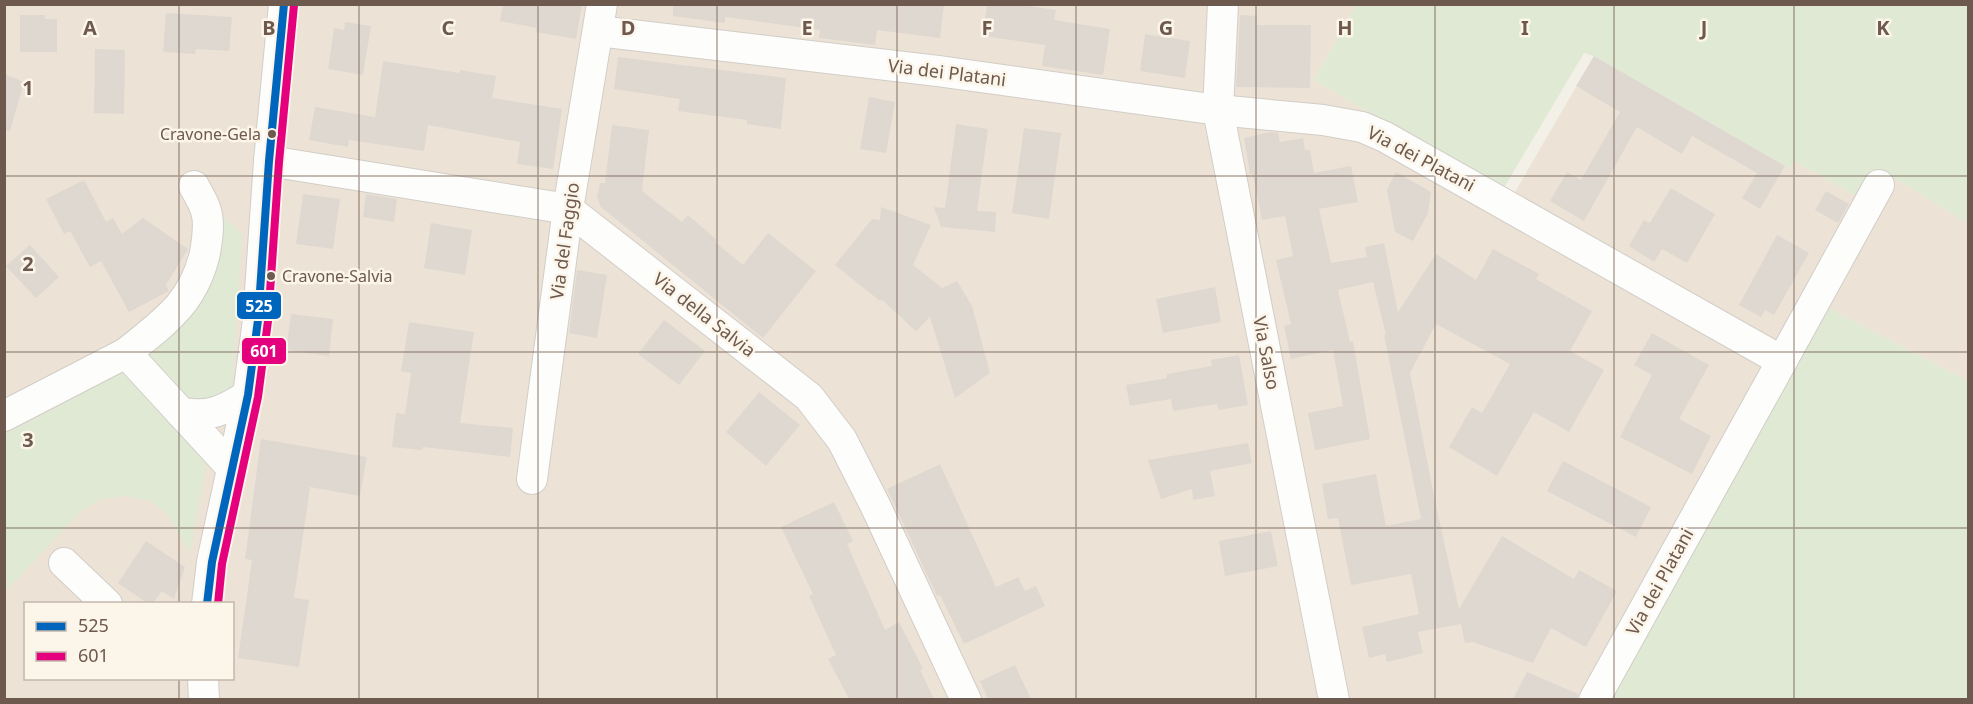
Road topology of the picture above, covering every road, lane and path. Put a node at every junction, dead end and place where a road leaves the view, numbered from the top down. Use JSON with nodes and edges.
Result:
{"nodes":[{"id":1,"x":284,"y":4,"type":"edge"},
{"id":2,"x":1223,"y":4,"type":"edge"},
{"id":3,"x":600,"y":18,"type":"edge"},
{"id":4,"x":1218,"y":110,"type":"junction"},
{"id":5,"x":269,"y":161,"type":"junction"},
{"id":6,"x":1879,"y":184,"type":"dead end"},
{"id":7,"x":194,"y":186,"type":"dead end"},
{"id":8,"x":568,"y":208,"type":"junction"},
{"id":9,"x":126,"y":353,"type":"junction"},
{"id":10,"x":1782,"y":361,"type":"junction"},
{"id":11,"x":248,"y":394,"type":"junction"},
{"id":12,"x":180,"y":412,"type":"junction"},
{"id":13,"x":4,"y":416,"type":"edge"},
{"id":14,"x":232,"y":468,"type":"junction"},
{"id":15,"x":532,"y":479,"type":"dead end"},
{"id":16,"x":64,"y":563,"type":"dead end"},
{"id":17,"x":106,"y":602,"type":"edge"},
{"id":18,"x":207,"y":602,"type":"edge"},
{"id":19,"x":202,"y":680,"type":"edge"},
{"id":20,"x":204,"y":699,"type":"edge"},
{"id":21,"x":966,"y":699,"type":"edge"},
{"id":22,"x":1334,"y":699,"type":"edge"},
{"id":23,"x":1594,"y":699,"type":"edge"}],
"edges":[{"from":1,"to":5,"type":"street"},
{"from":2,"to":4,"type":"street","name":"Via Salso"},
{"from":3,"to":4,"type":"street","name":"Via dei Platani"},
{"from":3,"to":8,"type":"street","name":"Via del Faggio"},
{"from":4,"to":10,"type":"street","name":"Via dei Platani"},
{"from":4,"to":22,"type":"street","name":"Via Salso"},
{"from":5,"to":8,"type":"street","name":"Via della Salvia"},
{"from":5,"to":11,"type":"street"},
{"from":6,"to":10,"type":"street"},
{"from":7,"to":9,"type":"street"},
{"from":8,"to":15,"type":"street","name":"Via del Faggio"},
{"from":8,"to":21,"type":"street","name":"Via della Salvia"},
{"from":9,"to":12,"type":"street"},
{"from":9,"to":13,"type":"street"},
{"from":10,"to":23,"type":"street","name":"Via dei Platani"},
{"from":11,"to":12,"type":"street"},
{"from":11,"to":14,"type":"street"},
{"from":12,"to":14,"type":"street"},
{"from":14,"to":18,"type":"street"},
{"from":16,"to":17,"type":"street"},
{"from":19,"to":20,"type":"street"}]}
